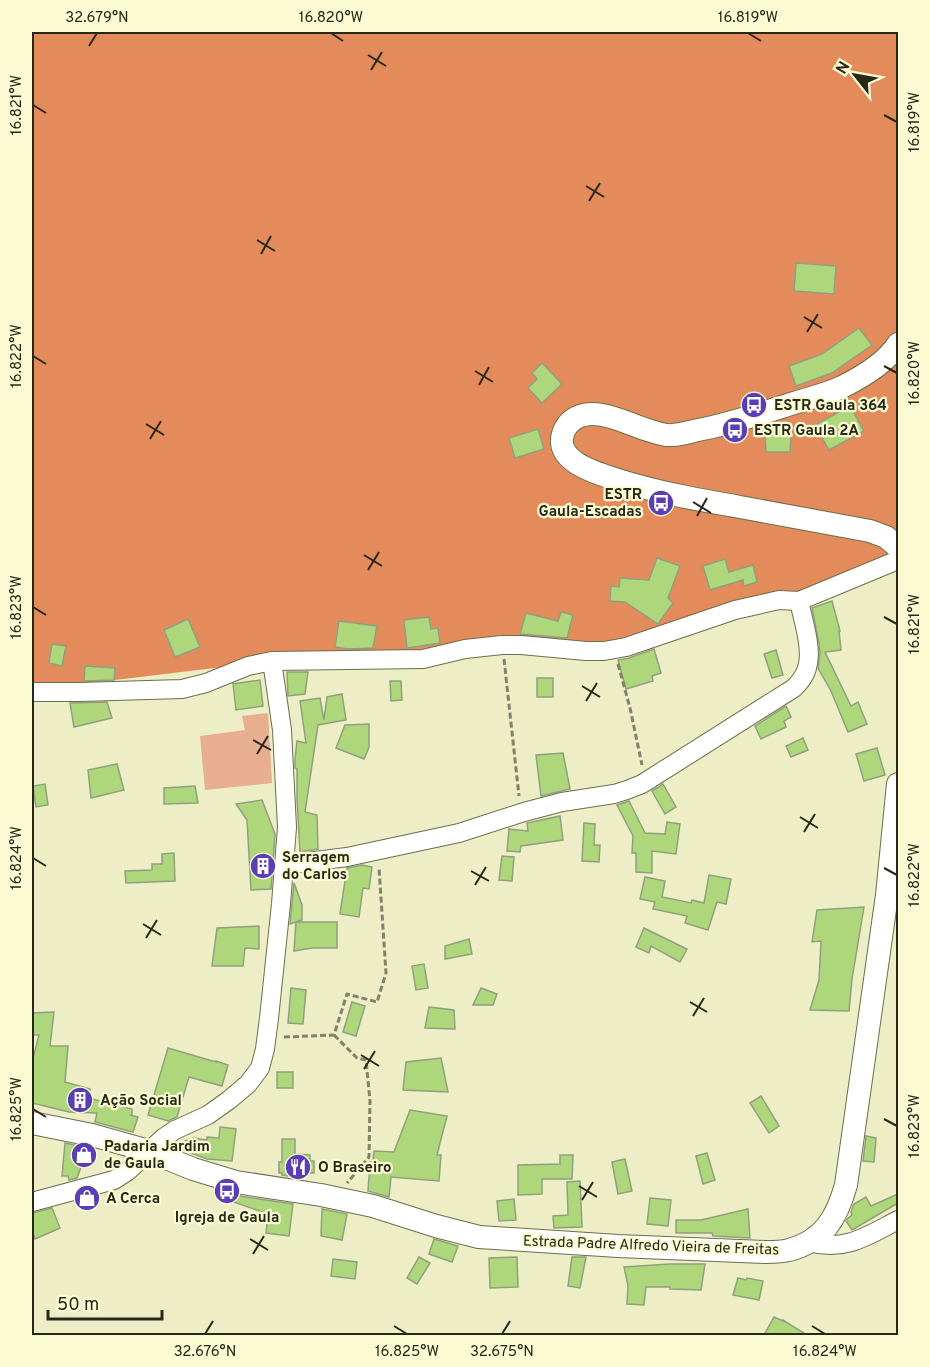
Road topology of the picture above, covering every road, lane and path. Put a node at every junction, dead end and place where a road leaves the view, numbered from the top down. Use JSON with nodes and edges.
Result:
{"nodes":[{"id":1,"x":898,"y":344,"type":"edge"},
{"id":2,"x":898,"y":547,"type":"edge"},
{"id":3,"x":898,"y":560,"type":"edge"},
{"id":4,"x":799,"y":601,"type":"junction"},
{"id":5,"x":502,"y":645,"type":"junction"},
{"id":6,"x":614,"y":649,"type":"junction"},
{"id":7,"x":272,"y":661,"type":"junction"},
{"id":8,"x":32,"y":692,"type":"edge"},
{"id":9,"x":646,"y":782,"type":"junction"},
{"id":10,"x":898,"y":784,"type":"edge"},
{"id":11,"x":521,"y":813,"type":"junction"},
{"id":12,"x":378,"y":850,"type":"junction"},
{"id":13,"x":284,"y":865,"type":"junction"},
{"id":14,"x":334,"y":1035,"type":"junction"},
{"id":15,"x":267,"y":1038,"type":"junction"},
{"id":16,"x":32,"y":1124,"type":"edge"},
{"id":17,"x":149,"y":1151,"type":"junction"},
{"id":18,"x":347,"y":1183,"type":"dead end"},
{"id":19,"x":32,"y":1202,"type":"edge"},
{"id":20,"x":898,"y":1220,"type":"edge"},
{"id":21,"x":809,"y":1242,"type":"junction"}],
"edges":[{"from":1,"to":2,"type":"main road"},
{"from":3,"to":4,"type":"street"},
{"from":4,"to":6,"type":"street"},
{"from":4,"to":9,"type":"street"},
{"from":5,"to":6,"type":"street"},
{"from":5,"to":7,"type":"street"},
{"from":5,"to":11,"type":"path"},
{"from":6,"to":9,"type":"path"},
{"from":7,"to":8,"type":"street"},
{"from":7,"to":13,"type":"street"},
{"from":9,"to":11,"type":"street"},
{"from":10,"to":21,"type":"main road","name":"Estrada Padre Alfredo Vieira de Freitas"},
{"from":11,"to":12,"type":"street"},
{"from":12,"to":13,"type":"street"},
{"from":12,"to":14,"type":"path"},
{"from":13,"to":15,"type":"street"},
{"from":14,"to":15,"type":"path"},
{"from":14,"to":18,"type":"path"},
{"from":15,"to":17,"type":"street"},
{"from":16,"to":17,"type":"main road","name":"Estrada Padre Alfredo Vieira de Freitas"},
{"from":17,"to":19,"type":"street"},
{"from":17,"to":21,"type":"main road","name":"Estrada Padre Alfredo Vieira de Freitas"},
{"from":20,"to":21,"type":"street"}]}
